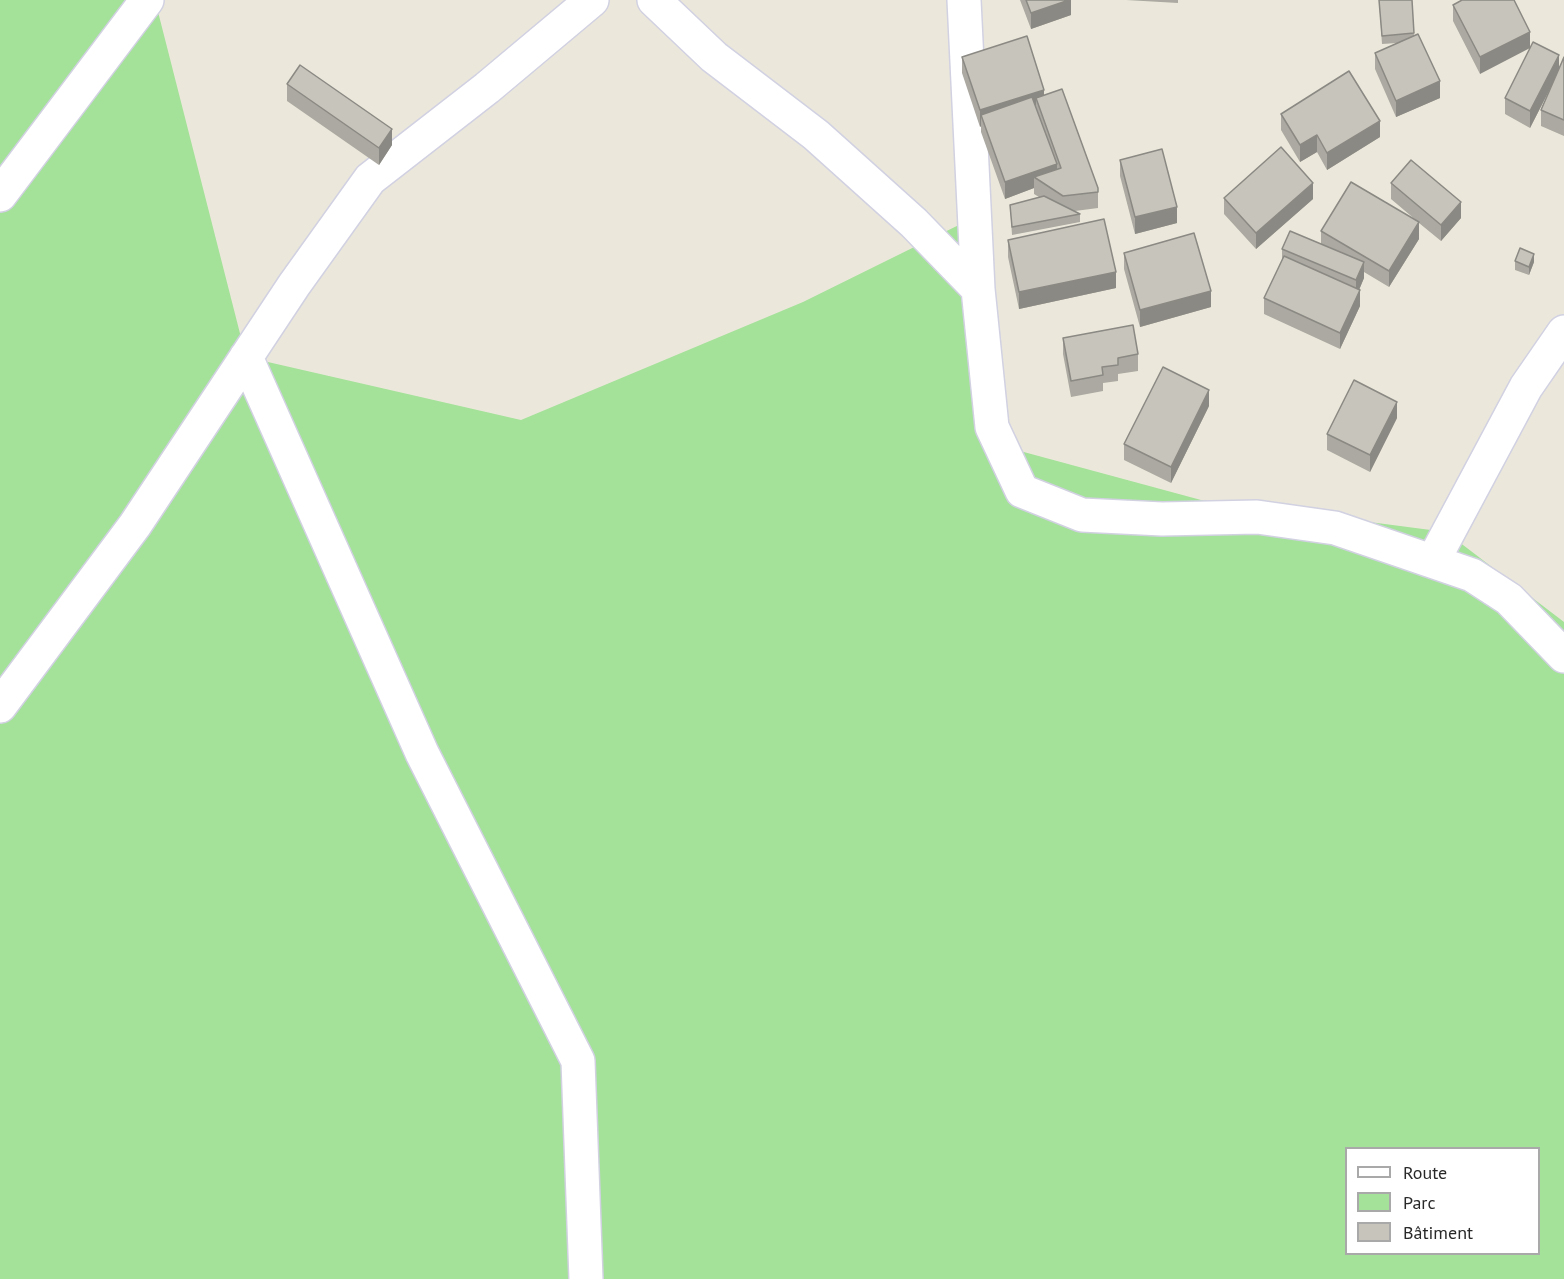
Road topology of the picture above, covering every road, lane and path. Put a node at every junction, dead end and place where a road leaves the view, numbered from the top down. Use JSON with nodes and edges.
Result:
{"nodes":[{"id":1,"x":147,"y":0,"type":"edge"},
{"id":2,"x":592,"y":0,"type":"edge"},
{"id":3,"x":964,"y":0,"type":"edge"},
{"id":4,"x":664,"y":5,"type":"edge"},
{"id":5,"x":0,"y":195,"type":"edge"},
{"id":6,"x":978,"y":289,"type":"junction"},
{"id":7,"x":1564,"y":332,"type":"edge"},
{"id":8,"x":246,"y":357,"type":"junction"},
{"id":9,"x":1433,"y":561,"type":"junction"},
{"id":10,"x":1564,"y":656,"type":"edge"},
{"id":11,"x":0,"y":706,"type":"edge"},
{"id":12,"x":586,"y":1279,"type":"edge"}],
"edges":[{"from":1,"to":5,"type":"street"},
{"from":2,"to":8,"type":"street"},
{"from":3,"to":6,"type":"street"},
{"from":4,"to":6,"type":"street"},
{"from":6,"to":9,"type":"street"},
{"from":7,"to":9,"type":"street"},
{"from":8,"to":11,"type":"street"},
{"from":8,"to":12,"type":"street"},
{"from":9,"to":10,"type":"street"}]}
